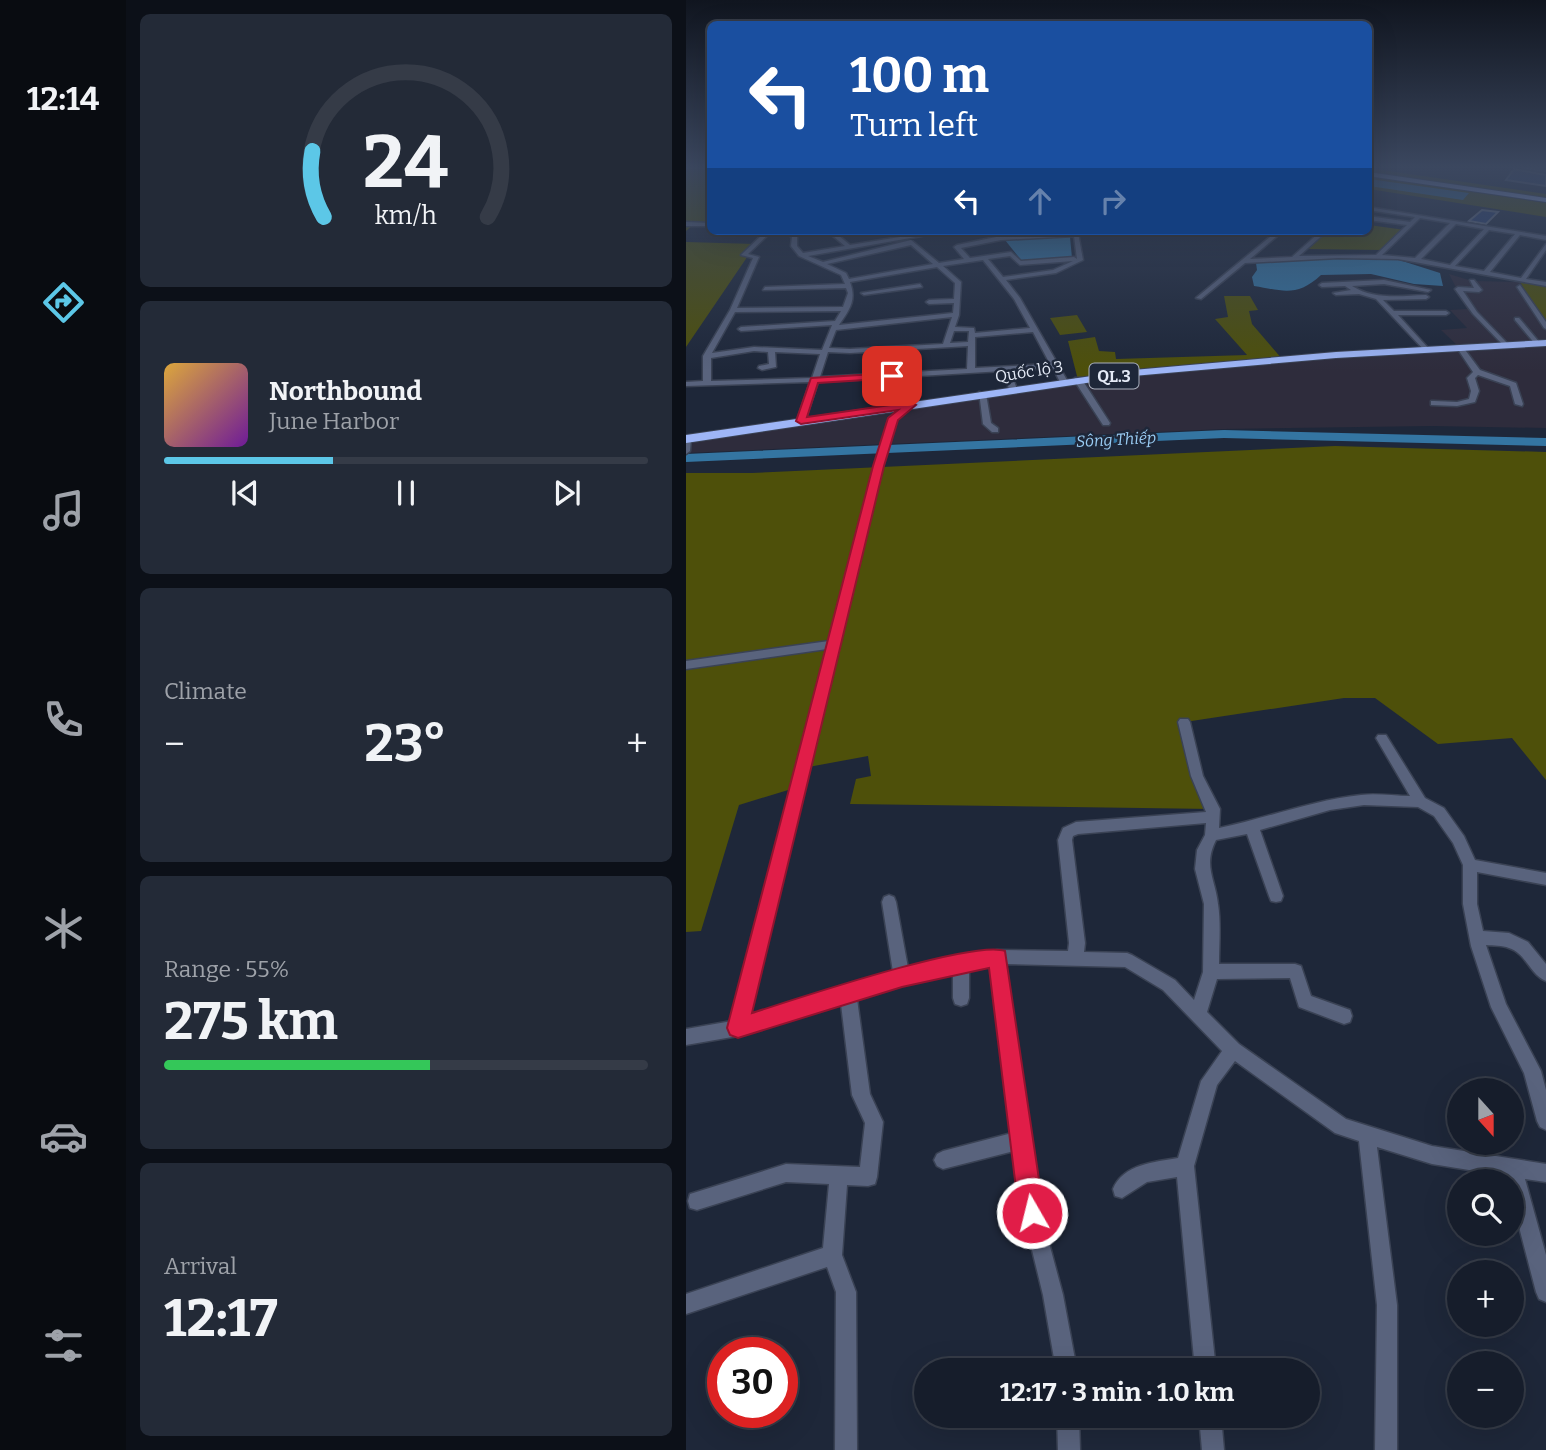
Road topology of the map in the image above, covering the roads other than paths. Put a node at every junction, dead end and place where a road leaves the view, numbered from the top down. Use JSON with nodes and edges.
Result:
{"nodes":[{"id":1,"x":764,"y":236,"type":"edge"},
{"id":2,"x":794,"y":236,"type":"edge"},
{"id":3,"x":835,"y":236,"type":"edge"},
{"id":4,"x":916,"y":236,"type":"edge"},
{"id":5,"x":1045,"y":236,"type":"edge"},
{"id":6,"x":1076,"y":236,"type":"edge"},
{"id":7,"x":1274,"y":236,"type":"edge"},
{"id":8,"x":1319,"y":236,"type":"edge"},
{"id":9,"x":1399,"y":236,"type":"edge"},
{"id":10,"x":1441,"y":236,"type":"edge"},
{"id":11,"x":1481,"y":236,"type":"edge"},
{"id":12,"x":1517,"y":236,"type":"edge"},
{"id":13,"x":1001,"y":238,"type":"junction"},
{"id":14,"x":847,"y":246,"type":"junction"},
{"id":15,"x":1546,"y":246,"type":"edge"},
{"id":16,"x":859,"y":254,"type":"junction"},
{"id":17,"x":1012,"y":254,"type":"junction"},
{"id":18,"x":801,"y":255,"type":"junction"},
{"id":19,"x":1377,"y":257,"type":"junction"},
{"id":20,"x":984,"y":258,"type":"junction"},
{"id":21,"x":1294,"y":258,"type":"junction"},
{"id":22,"x":1081,"y":259,"type":"junction"},
{"id":23,"x":968,"y":260,"type":"junction"},
{"id":24,"x":1243,"y":261,"type":"junction"},
{"id":25,"x":1416,"y":261,"type":"junction"},
{"id":26,"x":825,"y":263,"type":"junction"},
{"id":27,"x":885,"y":263,"type":"dead end"},
{"id":28,"x":940,"y":264,"type":"junction"},
{"id":29,"x":1451,"y":267,"type":"junction"},
{"id":30,"x":901,"y":271,"type":"junction"},
{"id":31,"x":1486,"y":273,"type":"junction"},
{"id":32,"x":873,"y":277,"type":"junction"},
{"id":33,"x":1003,"y":279,"type":"junction"},
{"id":34,"x":1472,"y":281,"type":"dead end"},
{"id":35,"x":1521,"y":283,"type":"junction"},
{"id":36,"x":849,"y":284,"type":"junction"},
{"id":37,"x":1346,"y":284,"type":"junction"},
{"id":38,"x":1546,"y":284,"type":"edge"},
{"id":39,"x":1322,"y":285,"type":"dead end"},
{"id":40,"x":880,"y":287,"type":"dead end"},
{"id":41,"x":765,"y":289,"type":"dead end"},
{"id":42,"x":1359,"y":292,"type":"junction"},
{"id":43,"x":864,"y":293,"type":"dead end"},
{"id":44,"x":1336,"y":293,"type":"dead end"},
{"id":45,"x":1199,"y":298,"type":"dead end"},
{"id":46,"x":1378,"y":298,"type":"junction"},
{"id":47,"x":957,"y":301,"type":"junction"},
{"id":48,"x":929,"y":302,"type":"dead end"},
{"id":49,"x":846,"y":309,"type":"junction"},
{"id":50,"x":901,"y":309,"type":"dead end"},
{"id":51,"x":733,"y":310,"type":"junction"},
{"id":52,"x":1393,"y":313,"type":"junction"},
{"id":53,"x":1446,"y":313,"type":"dead end"},
{"id":54,"x":956,"y":315,"type":"junction"},
{"id":55,"x":748,"y":319,"type":"dead end"},
{"id":56,"x":1517,"y":319,"type":"dead end"},
{"id":57,"x":903,"y":320,"type":"junction"},
{"id":58,"x":835,"y":325,"type":"junction"},
{"id":59,"x":1546,"y":327,"type":"edge"},
{"id":60,"x":741,"y":329,"type":"junction"},
{"id":61,"x":951,"y":329,"type":"junction"},
{"id":62,"x":1032,"y":330,"type":"junction"},
{"id":63,"x":973,"y":335,"type":"junction"},
{"id":64,"x":1542,"y":343,"type":"edge"},
{"id":65,"x":971,"y":344,"type":"junction"},
{"id":66,"x":946,"y":345,"type":"junction"},
{"id":67,"x":1506,"y":345,"type":"junction"},
{"id":68,"x":1461,"y":348,"type":"junction"},
{"id":69,"x":771,"y":350,"type":"junction"},
{"id":70,"x":1427,"y":350,"type":"junction"},
{"id":71,"x":739,"y":351,"type":"junction"},
{"id":72,"x":825,"y":351,"type":"junction"},
{"id":73,"x":707,"y":356,"type":"junction"},
{"id":74,"x":1056,"y":366,"type":"junction"},
{"id":75,"x":761,"y":368,"type":"dead end"},
{"id":76,"x":1006,"y":370,"type":"junction"},
{"id":77,"x":971,"y":372,"type":"junction"},
{"id":78,"x":1477,"y":372,"type":"junction"},
{"id":79,"x":814,"y":380,"type":"junction"},
{"id":80,"x":1078,"y":380,"type":"junction"},
{"id":81,"x":1064,"y":382,"type":"junction"},
{"id":82,"x":707,"y":383,"type":"junction"},
{"id":83,"x":686,"y":384,"type":"edge"},
{"id":84,"x":1013,"y":390,"type":"junction"},
{"id":85,"x":982,"y":394,"type":"junction"},
{"id":86,"x":1434,"y":403,"type":"dead end"},
{"id":87,"x":1519,"y":404,"type":"dead end"},
{"id":88,"x":911,"y":405,"type":"junction"},
{"id":89,"x":880,"y":409,"type":"junction"},
{"id":90,"x":893,"y":418,"type":"junction"},
{"id":91,"x":801,"y":421,"type":"junction"},
{"id":92,"x":1106,"y":423,"type":"dead end"},
{"id":93,"x":995,"y":430,"type":"dead end"},
{"id":94,"x":687,"y":439,"type":"edge"},
{"id":95,"x":686,"y":452,"type":"edge"},
{"id":96,"x":834,"y":644,"type":"junction"},
{"id":97,"x":686,"y":665,"type":"edge"},
{"id":98,"x":1184,"y":722,"type":"dead end"},
{"id":99,"x":1381,"y":738,"type":"dead end"},
{"id":100,"x":1420,"y":802,"type":"junction"},
{"id":101,"x":1212,"y":817,"type":"junction"},
{"id":102,"x":1252,"y":827,"type":"junction"},
{"id":103,"x":1212,"y":835,"type":"junction"},
{"id":104,"x":1471,"y":865,"type":"junction"},
{"id":105,"x":1546,"y":879,"type":"edge"},
{"id":106,"x":1276,"y":896,"type":"dead end"},
{"id":107,"x":889,"y":902,"type":"dead end"},
{"id":108,"x":1478,"y":938,"type":"junction"},
{"id":109,"x":998,"y":957,"type":"junction"},
{"id":110,"x":1075,"y":960,"type":"junction"},
{"id":111,"x":961,"y":963,"type":"junction"},
{"id":112,"x":1211,"y":972,"type":"junction"},
{"id":113,"x":1546,"y":974,"type":"edge"},
{"id":114,"x":902,"y":977,"type":"junction"},
{"id":115,"x":848,"y":995,"type":"junction"},
{"id":116,"x":961,"y":998,"type":"dead end"},
{"id":117,"x":1198,"y":1014,"type":"junction"},
{"id":118,"x":1344,"y":1016,"type":"dead end"},
{"id":119,"x":738,"y":1028,"type":"junction"},
{"id":120,"x":686,"y":1037,"type":"edge"},
{"id":121,"x":1233,"y":1050,"type":"junction"},
{"id":122,"x":1546,"y":1121,"type":"edge"},
{"id":123,"x":1367,"y":1135,"type":"junction"},
{"id":124,"x":1022,"y":1140,"type":"junction"},
{"id":125,"x":943,"y":1160,"type":"dead end"},
{"id":126,"x":1185,"y":1166,"type":"junction"},
{"id":127,"x":1513,"y":1168,"type":"junction"},
{"id":128,"x":1546,"y":1173,"type":"edge"},
{"id":129,"x":839,"y":1177,"type":"junction"},
{"id":130,"x":1122,"y":1189,"type":"dead end"},
{"id":131,"x":697,"y":1201,"type":"dead end"},
{"id":132,"x":832,"y":1255,"type":"junction"},
{"id":133,"x":1546,"y":1292,"type":"edge"},
{"id":134,"x":686,"y":1304,"type":"edge"},
{"id":135,"x":1065,"y":1358,"type":"edge"},
{"id":136,"x":1204,"y":1358,"type":"edge"},
{"id":137,"x":1068,"y":1428,"type":"edge"},
{"id":138,"x":1211,"y":1428,"type":"edge"},
{"id":139,"x":846,"y":1450,"type":"edge"},
{"id":140,"x":1069,"y":1450,"type":"edge"},
{"id":141,"x":1213,"y":1450,"type":"edge"},
{"id":142,"x":1386,"y":1450,"type":"edge"}],
"edges":[{"from":1,"to":51,"type":"street"},
{"from":2,"to":18,"type":"street"},
{"from":3,"to":14,"type":"street"},
{"from":4,"to":14,"type":"street"},
{"from":5,"to":13,"type":"street"},
{"from":6,"to":22,"type":"street"},
{"from":7,"to":24,"type":"street"},
{"from":8,"to":21,"type":"street"},
{"from":9,"to":19,"type":"street"},
{"from":10,"to":25,"type":"street"},
{"from":11,"to":29,"type":"street"},
{"from":12,"to":31,"type":"street"},
{"from":13,"to":17,"type":"street"},
{"from":13,"to":23,"type":"street"},
{"from":14,"to":16,"type":"street"},
{"from":14,"to":18,"type":"street"},
{"from":15,"to":35,"type":"street"},
{"from":16,"to":26,"type":"street"},
{"from":16,"to":28,"type":"street"},
{"from":17,"to":20,"type":"street"},
{"from":17,"to":22,"type":"street"},
{"from":18,"to":26,"type":"street"},
{"from":19,"to":21,"type":"street"},
{"from":19,"to":25,"type":"street"},
{"from":20,"to":23,"type":"street"},
{"from":20,"to":33,"type":"street"},
{"from":21,"to":24,"type":"street"},
{"from":22,"to":33,"type":"street"},
{"from":23,"to":28,"type":"street"},
{"from":24,"to":45,"type":"street"},
{"from":25,"to":29,"type":"street"},
{"from":26,"to":36,"type":"street"},
{"from":27,"to":30,"type":"street"},
{"from":28,"to":30,"type":"street"},
{"from":28,"to":47,"type":"street"},
{"from":29,"to":31,"type":"street"},
{"from":30,"to":32,"type":"street"},
{"from":30,"to":43,"type":"street"},
{"from":31,"to":35,"type":"street"},
{"from":32,"to":36,"type":"street"},
{"from":32,"to":40,"type":"street"},
{"from":33,"to":62,"type":"street"},
{"from":34,"to":67,"type":"street"},
{"from":35,"to":38,"type":"street"},
{"from":35,"to":59,"type":"street"},
{"from":36,"to":41,"type":"street"},
{"from":36,"to":49,"type":"street"},
{"from":37,"to":39,"type":"street"},
{"from":37,"to":42,"type":"street"},
{"from":37,"to":46,"type":"street"},
{"from":42,"to":44,"type":"street"},
{"from":42,"to":46,"type":"street"},
{"from":46,"to":52,"type":"street"},
{"from":47,"to":48,"type":"street"},
{"from":47,"to":54,"type":"street"},
{"from":49,"to":51,"type":"street"},
{"from":49,"to":58,"type":"street"},
{"from":50,"to":57,"type":"street"},
{"from":51,"to":73,"type":"street"},
{"from":52,"to":53,"type":"street"},
{"from":52,"to":70,"type":"street"},
{"from":54,"to":57,"type":"street"},
{"from":54,"to":61,"type":"street"},
{"from":55,"to":60,"type":"street"},
{"from":56,"to":64,"type":"street"},
{"from":57,"to":58,"type":"street"},
{"from":58,"to":60,"type":"street"},
{"from":58,"to":72,"type":"street"},
{"from":60,"to":71,"type":"street"},
{"from":61,"to":63,"type":"street"},
{"from":61,"to":66,"type":"street"},
{"from":62,"to":63,"type":"street"},
{"from":62,"to":74,"type":"street"},
{"from":63,"to":65,"type":"street"},
{"from":64,"to":67,"type":"highway","name":"Quốc lộ 3","number":"QL.3"},
{"from":65,"to":66,"type":"street"},
{"from":65,"to":77,"type":"street"},
{"from":66,"to":72,"type":"street"},
{"from":67,"to":68,"type":"highway","name":"Quốc lộ 3","number":"QL.3"},
{"from":68,"to":70,"type":"highway","name":"Quốc lộ 3","number":"QL.3"},
{"from":68,"to":78,"type":"street"},
{"from":69,"to":71,"type":"street"},
{"from":69,"to":72,"type":"street"},
{"from":69,"to":75,"type":"street"},
{"from":70,"to":80,"type":"highway","name":"Quốc lộ 3","number":"QL.3"},
{"from":71,"to":73,"type":"street"},
{"from":72,"to":79,"type":"street"},
{"from":73,"to":82,"type":"street"},
{"from":74,"to":76,"type":"street"},
{"from":74,"to":81,"type":"street"},
{"from":76,"to":77,"type":"street"},
{"from":76,"to":84,"type":"street"},
{"from":77,"to":79,"type":"street"},
{"from":78,"to":86,"type":"street"},
{"from":78,"to":87,"type":"street"},
{"from":79,"to":82,"type":"street"},
{"from":79,"to":91,"type":"street"},
{"from":80,"to":81,"type":"highway","name":"Quốc lộ 3","number":"QL.3"},
{"from":80,"to":92,"type":"street"},
{"from":81,"to":84,"type":"highway","name":"Quốc lộ 3","number":"QL.3"},
{"from":82,"to":83,"type":"street"},
{"from":84,"to":85,"type":"highway","name":"Quốc lộ 3","number":"QL.3"},
{"from":85,"to":88,"type":"highway","name":"Quốc lộ 3","number":"QL.3"},
{"from":85,"to":93,"type":"street"},
{"from":88,"to":89,"type":"highway","name":"Quốc lộ 3","number":"QL.3"},
{"from":88,"to":90,"type":"street"},
{"from":89,"to":90,"type":"street"},
{"from":89,"to":91,"type":"highway","name":"Quốc lộ 3","number":"QL.3"},
{"from":90,"to":96,"type":"street"},
{"from":91,"to":94,"type":"highway","name":"Quốc lộ 3","number":"QL.3"},
{"from":94,"to":95,"type":"street"},
{"from":96,"to":97,"type":"street"},
{"from":96,"to":119,"type":"street"},
{"from":98,"to":101,"type":"street"},
{"from":99,"to":100,"type":"street"},
{"from":100,"to":102,"type":"street"},
{"from":100,"to":104,"type":"street"},
{"from":101,"to":103,"type":"street"},
{"from":101,"to":110,"type":"street"},
{"from":102,"to":103,"type":"street"},
{"from":102,"to":106,"type":"street"},
{"from":103,"to":112,"type":"street"},
{"from":104,"to":105,"type":"street"},
{"from":104,"to":108,"type":"street"},
{"from":107,"to":114,"type":"street"},
{"from":108,"to":113,"type":"street"},
{"from":108,"to":122,"type":"street"},
{"from":109,"to":110,"type":"street"},
{"from":109,"to":111,"type":"street"},
{"from":109,"to":124,"type":"street"},
{"from":110,"to":117,"type":"street"},
{"from":111,"to":114,"type":"street"},
{"from":111,"to":116,"type":"street"},
{"from":112,"to":117,"type":"street"},
{"from":112,"to":118,"type":"street"},
{"from":114,"to":115,"type":"street"},
{"from":115,"to":119,"type":"street"},
{"from":115,"to":129,"type":"street"},
{"from":117,"to":121,"type":"street"},
{"from":119,"to":120,"type":"street"},
{"from":121,"to":123,"type":"street"},
{"from":121,"to":126,"type":"street"},
{"from":123,"to":127,"type":"street"},
{"from":123,"to":142,"type":"street"},
{"from":124,"to":125,"type":"street"},
{"from":124,"to":135,"type":"street"},
{"from":126,"to":130,"type":"street"},
{"from":126,"to":136,"type":"street"},
{"from":127,"to":128,"type":"street"},
{"from":127,"to":133,"type":"street"},
{"from":129,"to":131,"type":"street"},
{"from":129,"to":132,"type":"street"},
{"from":132,"to":134,"type":"street"},
{"from":132,"to":139,"type":"street"},
{"from":137,"to":140,"type":"street"},
{"from":138,"to":141,"type":"street"}]}
